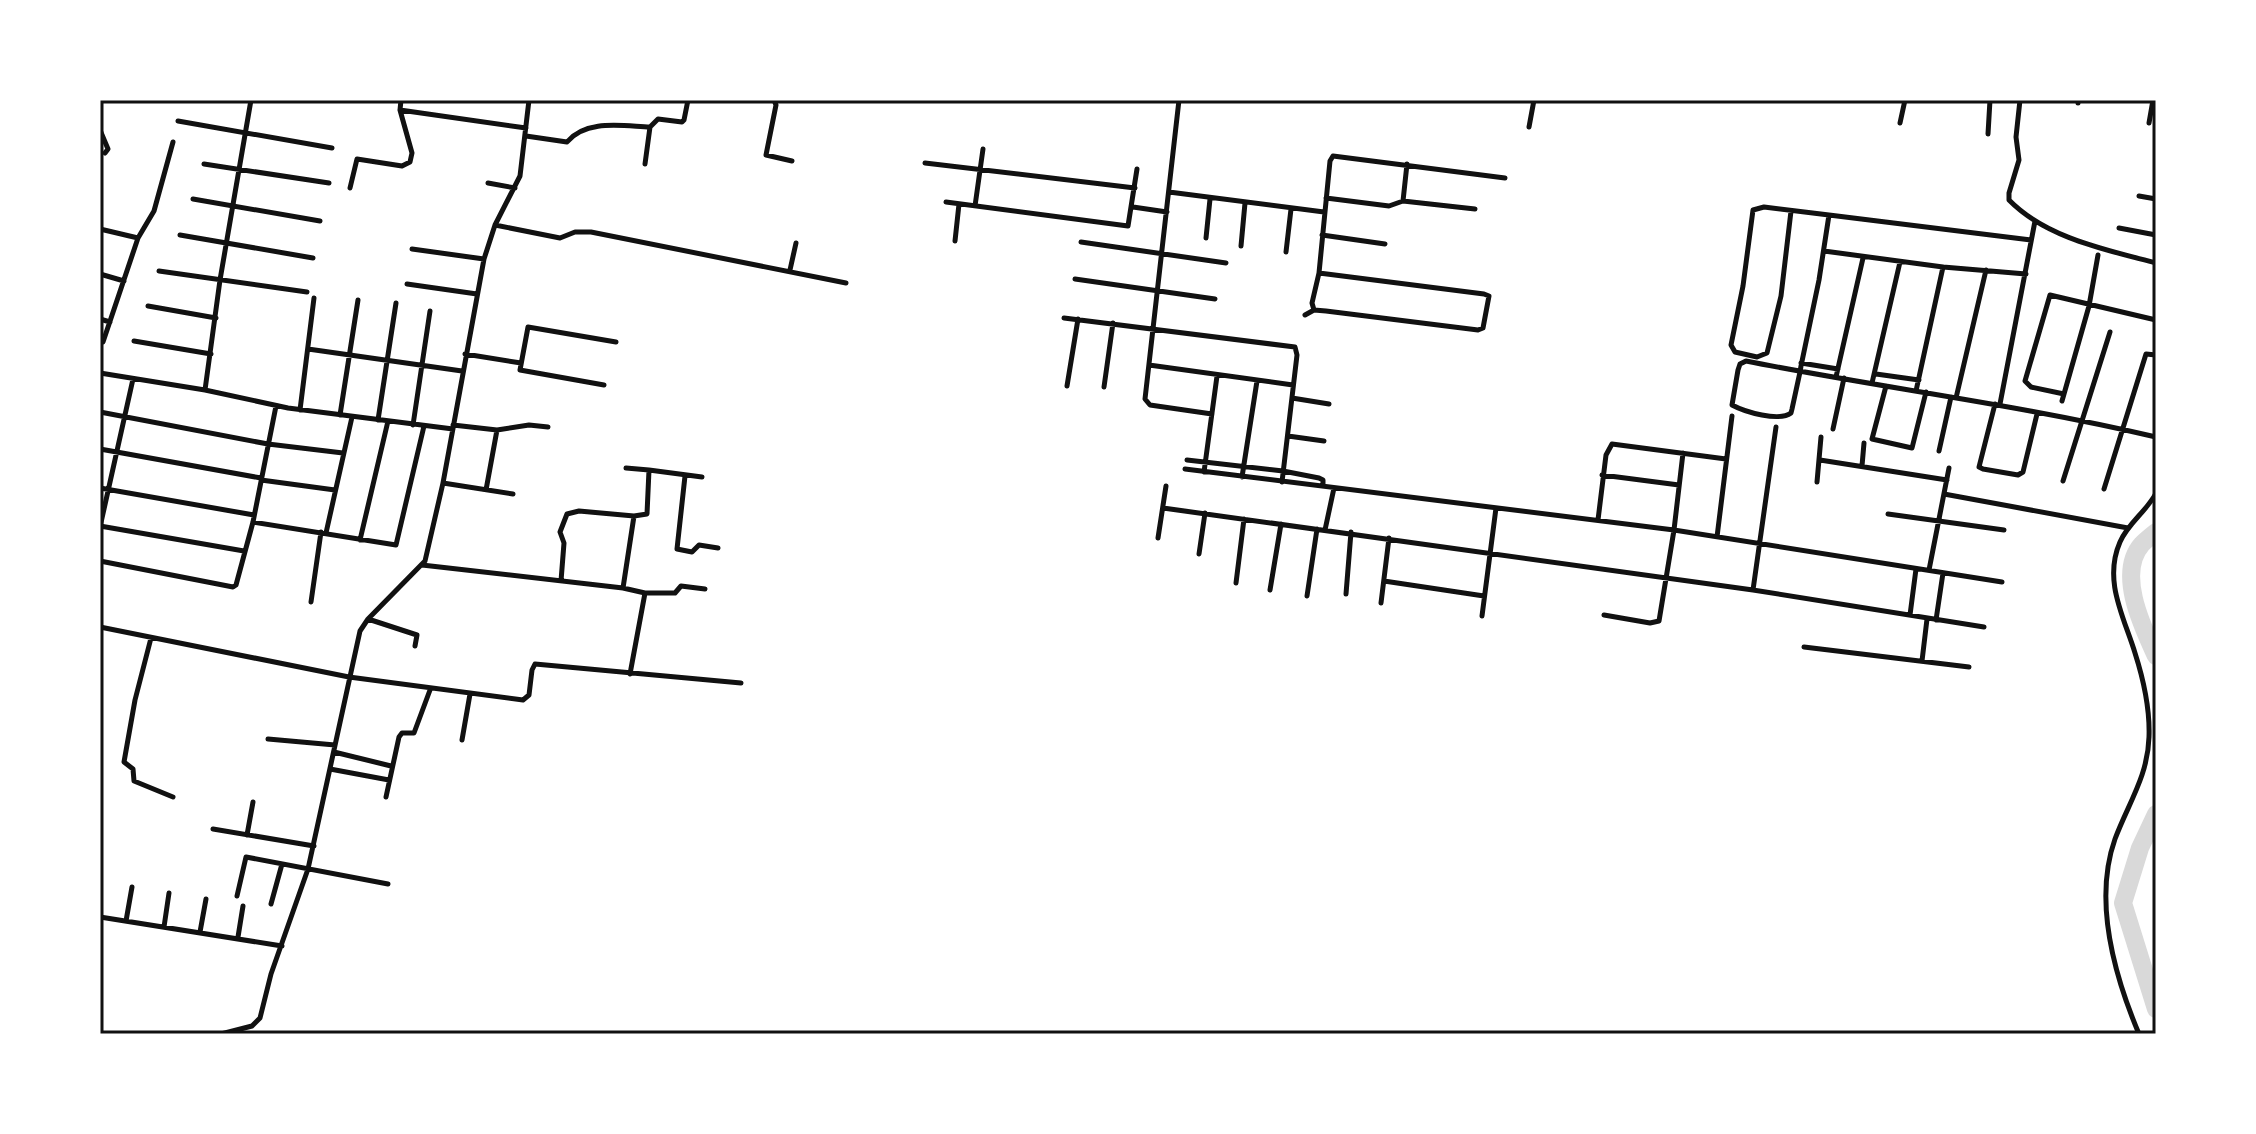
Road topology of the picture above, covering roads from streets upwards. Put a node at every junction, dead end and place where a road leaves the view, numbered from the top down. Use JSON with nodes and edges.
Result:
{"nodes":[{"id":1,"x":251,"y":100,"type":"edge"},
{"id":2,"x":401,"y":100,"type":"edge"},
{"id":3,"x":529,"y":100,"type":"edge"},
{"id":4,"x":688,"y":100,"type":"edge"},
{"id":5,"x":774,"y":100,"type":"edge"},
{"id":6,"x":1179,"y":100,"type":"edge"},
{"id":7,"x":1534,"y":100,"type":"edge"},
{"id":8,"x":1905,"y":100,"type":"edge"},
{"id":9,"x":1990,"y":100,"type":"edge"},
{"id":10,"x":2020,"y":100,"type":"edge"},
{"id":11,"x":2153,"y":100,"type":"edge"},
{"id":12,"x":400,"y":110,"type":"junction"},
{"id":13,"x":178,"y":121,"type":"dead end"},
{"id":14,"x":1900,"y":123,"type":"dead end"},
{"id":15,"x":2149,"y":123,"type":"dead end"},
{"id":16,"x":650,"y":127,"type":"junction"},
{"id":17,"x":1529,"y":127,"type":"dead end"},
{"id":18,"x":100,"y":130,"type":"edge"},
{"id":19,"x":526,"y":132,"type":"junction"},
{"id":20,"x":245,"y":133,"type":"junction"},
{"id":21,"x":1988,"y":134,"type":"dead end"},
{"id":22,"x":173,"y":142,"type":"dead end"},
{"id":23,"x":332,"y":148,"type":"dead end"},
{"id":24,"x":983,"y":149,"type":"dead end"},
{"id":25,"x":105,"y":153,"type":"dead end"},
{"id":26,"x":792,"y":161,"type":"dead end"},
{"id":27,"x":925,"y":163,"type":"dead end"},
{"id":28,"x":204,"y":164,"type":"dead end"},
{"id":29,"x":645,"y":164,"type":"dead end"},
{"id":30,"x":1407,"y":164,"type":"junction"},
{"id":31,"x":980,"y":169,"type":"junction"},
{"id":32,"x":1137,"y":169,"type":"dead end"},
{"id":33,"x":240,"y":170,"type":"junction"},
{"id":34,"x":1505,"y":178,"type":"dead end"},
{"id":35,"x":329,"y":183,"type":"dead end"},
{"id":36,"x":488,"y":183,"type":"dead end"},
{"id":37,"x":350,"y":188,"type":"dead end"},
{"id":38,"x":515,"y":188,"type":"junction"},
{"id":39,"x":1135,"y":188,"type":"junction"},
{"id":40,"x":1169,"y":192,"type":"junction"},
{"id":41,"x":2139,"y":196,"type":"dead end"},
{"id":42,"x":1326,"y":198,"type":"junction"},
{"id":43,"x":193,"y":199,"type":"dead end"},
{"id":44,"x":1210,"y":199,"type":"junction"},
{"id":45,"x":2156,"y":199,"type":"edge"},
{"id":46,"x":1403,"y":201,"type":"junction"},
{"id":47,"x":946,"y":202,"type":"dead end"},
{"id":48,"x":1245,"y":203,"type":"junction"},
{"id":49,"x":959,"y":204,"type":"junction"},
{"id":50,"x":235,"y":206,"type":"junction"},
{"id":51,"x":975,"y":206,"type":"junction"},
{"id":52,"x":1133,"y":207,"type":"junction"},
{"id":53,"x":1291,"y":209,"type":"junction"},
{"id":54,"x":1475,"y":209,"type":"dead end"},
{"id":55,"x":1791,"y":211,"type":"junction"},
{"id":56,"x":1167,"y":212,"type":"junction"},
{"id":57,"x":1324,"y":212,"type":"junction"},
{"id":58,"x":1829,"y":215,"type":"junction"},
{"id":59,"x":320,"y":221,"type":"dead end"},
{"id":60,"x":2035,"y":221,"type":"junction"},
{"id":61,"x":495,"y":225,"type":"junction"},
{"id":62,"x":2119,"y":228,"type":"dead end"},
{"id":63,"x":100,"y":229,"type":"edge"},
{"id":64,"x":180,"y":235,"type":"dead end"},
{"id":65,"x":1322,"y":235,"type":"junction"},
{"id":66,"x":2156,"y":235,"type":"edge"},
{"id":67,"x":138,"y":238,"type":"junction"},
{"id":68,"x":1206,"y":238,"type":"dead end"},
{"id":69,"x":2031,"y":240,"type":"junction"},
{"id":70,"x":955,"y":241,"type":"dead end"},
{"id":71,"x":1081,"y":242,"type":"dead end"},
{"id":72,"x":796,"y":243,"type":"dead end"},
{"id":73,"x":227,"y":244,"type":"junction"},
{"id":74,"x":1385,"y":244,"type":"dead end"},
{"id":75,"x":1241,"y":246,"type":"dead end"},
{"id":76,"x":412,"y":249,"type":"dead end"},
{"id":77,"x":1824,"y":251,"type":"junction"},
{"id":78,"x":1286,"y":252,"type":"dead end"},
{"id":79,"x":1162,"y":255,"type":"junction"},
{"id":80,"x":2098,"y":255,"type":"dead end"},
{"id":81,"x":313,"y":258,"type":"dead end"},
{"id":82,"x":1863,"y":258,"type":"junction"},
{"id":83,"x":484,"y":259,"type":"junction"},
{"id":84,"x":1900,"y":262,"type":"junction"},
{"id":85,"x":1226,"y":263,"type":"dead end"},
{"id":86,"x":2156,"y":263,"type":"edge"},
{"id":87,"x":1943,"y":267,"type":"junction"},
{"id":88,"x":790,"y":270,"type":"junction"},
{"id":89,"x":1986,"y":270,"type":"junction"},
{"id":90,"x":159,"y":271,"type":"dead end"},
{"id":91,"x":1319,"y":273,"type":"junction"},
{"id":92,"x":100,"y":274,"type":"edge"},
{"id":93,"x":2026,"y":274,"type":"junction"},
{"id":94,"x":1075,"y":279,"type":"dead end"},
{"id":95,"x":220,"y":280,"type":"junction"},
{"id":96,"x":124,"y":281,"type":"junction"},
{"id":97,"x":846,"y":283,"type":"dead end"},
{"id":98,"x":407,"y":284,"type":"dead end"},
{"id":99,"x":1157,"y":290,"type":"junction"},
{"id":100,"x":307,"y":292,"type":"dead end"},
{"id":101,"x":477,"y":294,"type":"junction"},
{"id":102,"x":314,"y":298,"type":"dead end"},
{"id":103,"x":1215,"y":299,"type":"dead end"},
{"id":104,"x":358,"y":300,"type":"dead end"},
{"id":105,"x":396,"y":303,"type":"dead end"},
{"id":106,"x":148,"y":306,"type":"dead end"},
{"id":107,"x":2089,"y":306,"type":"junction"},
{"id":108,"x":1314,"y":310,"type":"junction"},
{"id":109,"x":430,"y":311,"type":"dead end"},
{"id":110,"x":1305,"y":315,"type":"dead end"},
{"id":111,"x":216,"y":318,"type":"junction"},
{"id":112,"x":1064,"y":318,"type":"dead end"},
{"id":113,"x":100,"y":319,"type":"edge"},
{"id":114,"x":1078,"y":319,"type":"junction"},
{"id":115,"x":2156,"y":320,"type":"edge"},
{"id":116,"x":110,"y":322,"type":"junction"},
{"id":117,"x":1113,"y":323,"type":"junction"},
{"id":118,"x":1152,"y":328,"type":"junction"},
{"id":119,"x":2110,"y":332,"type":"dead end"},
{"id":120,"x":134,"y":341,"type":"dead end"},
{"id":121,"x":103,"y":342,"type":"dead end"},
{"id":122,"x":616,"y":342,"type":"dead end"},
{"id":123,"x":308,"y":349,"type":"junction"},
{"id":124,"x":211,"y":354,"type":"junction"},
{"id":125,"x":465,"y":354,"type":"junction"},
{"id":126,"x":350,"y":355,"type":"junction"},
{"id":127,"x":2156,"y":355,"type":"edge"},
{"id":128,"x":388,"y":360,"type":"junction"},
{"id":129,"x":521,"y":363,"type":"junction"},
{"id":130,"x":1801,"y":363,"type":"junction"},
{"id":131,"x":423,"y":365,"type":"junction"},
{"id":132,"x":1149,"y":365,"type":"junction"},
{"id":133,"x":462,"y":371,"type":"junction"},
{"id":134,"x":1800,"y":372,"type":"junction"},
{"id":135,"x":100,"y":373,"type":"edge"},
{"id":136,"x":1876,"y":374,"type":"junction"},
{"id":137,"x":1839,"y":375,"type":"junction"},
{"id":138,"x":1217,"y":376,"type":"junction"},
{"id":139,"x":133,"y":379,"type":"junction"},
{"id":140,"x":1919,"y":380,"type":"junction"},
{"id":141,"x":1257,"y":381,"type":"junction"},
{"id":142,"x":1872,"y":383,"type":"junction"},
{"id":143,"x":604,"y":385,"type":"dead end"},
{"id":144,"x":1293,"y":385,"type":"junction"},
{"id":145,"x":1067,"y":386,"type":"dead end"},
{"id":146,"x":1886,"y":386,"type":"junction"},
{"id":147,"x":1104,"y":387,"type":"dead end"},
{"id":148,"x":205,"y":390,"type":"junction"},
{"id":149,"x":1916,"y":391,"type":"junction"},
{"id":150,"x":1926,"y":392,"type":"junction"},
{"id":151,"x":1292,"y":398,"type":"junction"},
{"id":152,"x":1954,"y":398,"type":"junction"},
{"id":153,"x":1329,"y":404,"type":"dead end"},
{"id":154,"x":1998,"y":404,"type":"junction"},
{"id":155,"x":276,"y":406,"type":"junction"},
{"id":156,"x":300,"y":410,"type":"junction"},
{"id":157,"x":100,"y":412,"type":"edge"},
{"id":158,"x":1212,"y":414,"type":"junction"},
{"id":159,"x":2037,"y":414,"type":"junction"},
{"id":160,"x":340,"y":415,"type":"junction"},
{"id":161,"x":1732,"y":416,"type":"dead end"},
{"id":162,"x":126,"y":417,"type":"junction"},
{"id":163,"x":352,"y":417,"type":"junction"},
{"id":164,"x":378,"y":420,"type":"junction"},
{"id":165,"x":388,"y":421,"type":"junction"},
{"id":166,"x":2083,"y":422,"type":"junction"},
{"id":167,"x":413,"y":425,"type":"junction"},
{"id":168,"x":424,"y":426,"type":"junction"},
{"id":169,"x":453,"y":427,"type":"junction"},
{"id":170,"x":548,"y":427,"type":"dead end"},
{"id":171,"x":1776,"y":427,"type":"dead end"},
{"id":172,"x":1833,"y":429,"type":"dead end"},
{"id":173,"x":2123,"y":429,"type":"junction"},
{"id":174,"x":497,"y":430,"type":"junction"},
{"id":175,"x":1288,"y":436,"type":"junction"},
{"id":176,"x":1821,"y":437,"type":"dead end"},
{"id":177,"x":2156,"y":437,"type":"edge"},
{"id":178,"x":1324,"y":441,"type":"dead end"},
{"id":179,"x":1864,"y":443,"type":"dead end"},
{"id":180,"x":268,"y":444,"type":"junction"},
{"id":181,"x":100,"y":449,"type":"edge"},
{"id":182,"x":1939,"y":451,"type":"dead end"},
{"id":183,"x":118,"y":453,"type":"junction"},
{"id":184,"x":343,"y":453,"type":"junction"},
{"id":185,"x":1683,"y":453,"type":"junction"},
{"id":186,"x":1726,"y":459,"type":"junction"},
{"id":187,"x":1187,"y":460,"type":"dead end"},
{"id":188,"x":1820,"y":460,"type":"junction"},
{"id":189,"x":1206,"y":463,"type":"junction"},
{"id":190,"x":1862,"y":466,"type":"junction"},
{"id":191,"x":626,"y":468,"type":"dead end"},
{"id":192,"x":1244,"y":468,"type":"junction"},
{"id":193,"x":1949,"y":468,"type":"dead end"},
{"id":194,"x":1185,"y":469,"type":"dead end"},
{"id":195,"x":649,"y":470,"type":"junction"},
{"id":196,"x":1283,"y":471,"type":"junction"},
{"id":197,"x":1204,"y":472,"type":"junction"},
{"id":198,"x":1602,"y":475,"type":"junction"},
{"id":199,"x":685,"y":476,"type":"junction"},
{"id":200,"x":702,"y":477,"type":"dead end"},
{"id":201,"x":1242,"y":477,"type":"junction"},
{"id":202,"x":261,"y":479,"type":"junction"},
{"id":203,"x":1947,"y":480,"type":"junction"},
{"id":204,"x":2063,"y":481,"type":"dead end"},
{"id":205,"x":1282,"y":482,"type":"junction"},
{"id":206,"x":1817,"y":482,"type":"dead end"},
{"id":207,"x":443,"y":483,"type":"junction"},
{"id":208,"x":1679,"y":485,"type":"junction"},
{"id":209,"x":1166,"y":486,"type":"dead end"},
{"id":210,"x":1323,"y":486,"type":"junction"},
{"id":211,"x":100,"y":488,"type":"edge"},
{"id":212,"x":1334,"y":488,"type":"junction"},
{"id":213,"x":110,"y":489,"type":"junction"},
{"id":214,"x":2104,"y":489,"type":"dead end"},
{"id":215,"x":335,"y":490,"type":"junction"},
{"id":216,"x":486,"y":490,"type":"junction"},
{"id":217,"x":2156,"y":493,"type":"edge"},
{"id":218,"x":513,"y":494,"type":"dead end"},
{"id":219,"x":1944,"y":494,"type":"junction"},
{"id":220,"x":1163,"y":508,"type":"junction"},
{"id":221,"x":1496,"y":508,"type":"junction"},
{"id":222,"x":1205,"y":513,"type":"junction"},
{"id":223,"x":1888,"y":514,"type":"dead end"},
{"id":224,"x":254,"y":515,"type":"junction"},
{"id":225,"x":634,"y":516,"type":"junction"},
{"id":226,"x":1244,"y":519,"type":"junction"},
{"id":227,"x":1598,"y":520,"type":"junction"},
{"id":228,"x":253,"y":522,"type":"junction"},
{"id":229,"x":1940,"y":523,"type":"junction"},
{"id":230,"x":1281,"y":524,"type":"junction"},
{"id":231,"x":100,"y":526,"type":"edge"},
{"id":232,"x":2128,"y":528,"type":"junction"},
{"id":233,"x":1317,"y":529,"type":"junction"},
{"id":234,"x":1325,"y":530,"type":"junction"},
{"id":235,"x":1674,"y":530,"type":"junction"},
{"id":236,"x":2004,"y":530,"type":"dead end"},
{"id":237,"x":323,"y":532,"type":"junction"},
{"id":238,"x":1351,"y":532,"type":"junction"},
{"id":239,"x":1717,"y":537,"type":"junction"},
{"id":240,"x":1158,"y":538,"type":"dead end"},
{"id":241,"x":1389,"y":538,"type":"junction"},
{"id":242,"x":360,"y":540,"type":"junction"},
{"id":243,"x":1759,"y":544,"type":"junction"},
{"id":244,"x":718,"y":548,"type":"dead end"},
{"id":245,"x":244,"y":551,"type":"junction"},
{"id":246,"x":1199,"y":554,"type":"dead end"},
{"id":247,"x":1491,"y":555,"type":"junction"},
{"id":248,"x":100,"y":561,"type":"edge"},
{"id":249,"x":422,"y":565,"type":"junction"},
{"id":250,"x":1916,"y":569,"type":"junction"},
{"id":251,"x":1929,"y":570,"type":"junction"},
{"id":252,"x":1943,"y":573,"type":"junction"},
{"id":253,"x":1667,"y":579,"type":"junction"},
{"id":254,"x":561,"y":581,"type":"junction"},
{"id":255,"x":1384,"y":581,"type":"junction"},
{"id":256,"x":2002,"y":582,"type":"dead end"},
{"id":257,"x":1236,"y":583,"type":"dead end"},
{"id":258,"x":623,"y":588,"type":"junction"},
{"id":259,"x":705,"y":589,"type":"dead end"},
{"id":260,"x":1270,"y":590,"type":"dead end"},
{"id":261,"x":1753,"y":590,"type":"junction"},
{"id":262,"x":645,"y":593,"type":"junction"},
{"id":263,"x":1346,"y":594,"type":"dead end"},
{"id":264,"x":1307,"y":596,"type":"dead end"},
{"id":265,"x":1484,"y":596,"type":"junction"},
{"id":266,"x":311,"y":602,"type":"dead end"},
{"id":267,"x":1381,"y":603,"type":"dead end"},
{"id":268,"x":1604,"y":615,"type":"dead end"},
{"id":269,"x":1910,"y":615,"type":"junction"},
{"id":270,"x":1482,"y":616,"type":"dead end"},
{"id":271,"x":368,"y":619,"type":"junction"},
{"id":272,"x":1927,"y":619,"type":"junction"},
{"id":273,"x":1936,"y":620,"type":"junction"},
{"id":274,"x":100,"y":627,"type":"edge"},
{"id":275,"x":1984,"y":627,"type":"dead end"},
{"id":276,"x":151,"y":638,"type":"junction"},
{"id":277,"x":415,"y":646,"type":"dead end"},
{"id":278,"x":1804,"y":647,"type":"dead end"},
{"id":279,"x":1922,"y":661,"type":"junction"},
{"id":280,"x":1969,"y":667,"type":"dead end"},
{"id":281,"x":630,"y":674,"type":"junction"},
{"id":282,"x":349,"y":677,"type":"junction"},
{"id":283,"x":741,"y":683,"type":"dead end"},
{"id":284,"x":430,"y":690,"type":"junction"},
{"id":285,"x":470,"y":694,"type":"junction"},
{"id":286,"x":268,"y":739,"type":"dead end"},
{"id":287,"x":462,"y":740,"type":"dead end"},
{"id":288,"x":335,"y":748,"type":"junction"},
{"id":289,"x":391,"y":766,"type":"junction"},
{"id":290,"x":330,"y":769,"type":"junction"},
{"id":291,"x":389,"y":780,"type":"junction"},
{"id":292,"x":173,"y":797,"type":"dead end"},
{"id":293,"x":386,"y":797,"type":"dead end"},
{"id":294,"x":253,"y":802,"type":"dead end"},
{"id":295,"x":213,"y":829,"type":"dead end"},
{"id":296,"x":247,"y":835,"type":"junction"},
{"id":297,"x":314,"y":846,"type":"junction"},
{"id":298,"x":282,"y":864,"type":"junction"},
{"id":299,"x":308,"y":869,"type":"junction"},
{"id":300,"x":388,"y":884,"type":"dead end"},
{"id":301,"x":132,"y":887,"type":"dead end"},
{"id":302,"x":169,"y":893,"type":"dead end"},
{"id":303,"x":237,"y":896,"type":"dead end"},
{"id":304,"x":206,"y":899,"type":"dead end"},
{"id":305,"x":271,"y":904,"type":"dead end"},
{"id":306,"x":243,"y":906,"type":"dead end"},
{"id":307,"x":100,"y":917,"type":"edge"},
{"id":308,"x":126,"y":921,"type":"junction"},
{"id":309,"x":164,"y":927,"type":"junction"},
{"id":310,"x":200,"y":932,"type":"junction"},
{"id":311,"x":238,"y":937,"type":"junction"},
{"id":312,"x":282,"y":946,"type":"junction"},
{"id":313,"x":221,"y":1034,"type":"edge"},
{"id":314,"x":2139,"y":1034,"type":"edge"}],
"edges":[{"from":1,"to":20,"type":"street"},
{"from":2,"to":12,"type":"street"},
{"from":3,"to":19,"type":"street"},
{"from":4,"to":16,"type":"street"},
{"from":5,"to":26,"type":"street"},
{"from":6,"to":40,"type":"street"},
{"from":7,"to":17,"type":"street"},
{"from":8,"to":14,"type":"street"},
{"from":9,"to":21,"type":"street"},
{"from":10,"to":60,"type":"street"},
{"from":11,"to":15,"type":"street"},
{"from":12,"to":19,"type":"street"},
{"from":12,"to":37,"type":"street"},
{"from":13,"to":20,"type":"street"},
{"from":16,"to":19,"type":"street"},
{"from":16,"to":29,"type":"street"},
{"from":18,"to":25,"type":"street"},
{"from":19,"to":38,"type":"street"},
{"from":20,"to":23,"type":"street"},
{"from":20,"to":33,"type":"street"},
{"from":22,"to":67,"type":"street"},
{"from":24,"to":31,"type":"street"},
{"from":27,"to":31,"type":"street"},
{"from":28,"to":33,"type":"street"},
{"from":30,"to":34,"type":"street"},
{"from":30,"to":42,"type":"street"},
{"from":30,"to":46,"type":"street"},
{"from":31,"to":39,"type":"street"},
{"from":31,"to":51,"type":"street"},
{"from":32,"to":39,"type":"street"},
{"from":33,"to":35,"type":"street"},
{"from":33,"to":50,"type":"street"},
{"from":36,"to":38,"type":"street"},
{"from":38,"to":61,"type":"street"},
{"from":39,"to":52,"type":"street"},
{"from":40,"to":44,"type":"street"},
{"from":40,"to":56,"type":"street"},
{"from":41,"to":45,"type":"street"},
{"from":42,"to":46,"type":"street"},
{"from":42,"to":57,"type":"street"},
{"from":43,"to":50,"type":"street"},
{"from":44,"to":48,"type":"street"},
{"from":44,"to":68,"type":"street"},
{"from":46,"to":54,"type":"street"},
{"from":47,"to":49,"type":"street"},
{"from":48,"to":53,"type":"street"},
{"from":48,"to":75,"type":"street"},
{"from":49,"to":51,"type":"street"},
{"from":49,"to":70,"type":"street"},
{"from":50,"to":59,"type":"street"},
{"from":50,"to":73,"type":"street"},
{"from":51,"to":52,"type":"street"},
{"from":52,"to":56,"type":"street"},
{"from":53,"to":57,"type":"street"},
{"from":53,"to":78,"type":"street"},
{"from":55,"to":55,"type":"street"},
{"from":55,"to":58,"type":"street"},
{"from":56,"to":79,"type":"street"},
{"from":57,"to":65,"type":"street"},
{"from":58,"to":69,"type":"street"},
{"from":58,"to":77,"type":"street"},
{"from":60,"to":69,"type":"street"},
{"from":60,"to":86,"type":"street"},
{"from":61,"to":83,"type":"street"},
{"from":61,"to":88,"type":"street"},
{"from":62,"to":66,"type":"street"},
{"from":63,"to":67,"type":"street"},
{"from":64,"to":73,"type":"street"},
{"from":65,"to":74,"type":"street"},
{"from":65,"to":91,"type":"street"},
{"from":67,"to":96,"type":"street"},
{"from":69,"to":93,"type":"street"},
{"from":71,"to":79,"type":"street"},
{"from":72,"to":88,"type":"street"},
{"from":73,"to":81,"type":"street"},
{"from":73,"to":95,"type":"street"},
{"from":76,"to":83,"type":"street"},
{"from":77,"to":82,"type":"street"},
{"from":77,"to":130,"type":"street"},
{"from":79,"to":85,"type":"street"},
{"from":79,"to":99,"type":"street"},
{"from":80,"to":107,"type":"street"},
{"from":82,"to":84,"type":"street"},
{"from":82,"to":137,"type":"street"},
{"from":83,"to":101,"type":"street"},
{"from":84,"to":87,"type":"street"},
{"from":84,"to":136,"type":"street"},
{"from":87,"to":89,"type":"street"},
{"from":87,"to":140,"type":"street"},
{"from":88,"to":97,"type":"street"},
{"from":89,"to":93,"type":"street"},
{"from":89,"to":152,"type":"street"},
{"from":90,"to":95,"type":"street"},
{"from":91,"to":108,"type":"street"},
{"from":91,"to":108,"type":"street"},
{"from":92,"to":96,"type":"street"},
{"from":93,"to":154,"type":"street"},
{"from":94,"to":99,"type":"street"},
{"from":95,"to":100,"type":"street"},
{"from":95,"to":111,"type":"street"},
{"from":96,"to":116,"type":"street"},
{"from":98,"to":101,"type":"street"},
{"from":99,"to":103,"type":"street"},
{"from":99,"to":118,"type":"street"},
{"from":101,"to":125,"type":"street"},
{"from":102,"to":123,"type":"street"},
{"from":104,"to":126,"type":"street"},
{"from":105,"to":128,"type":"street"},
{"from":106,"to":111,"type":"street"},
{"from":107,"to":107,"type":"street"},
{"from":107,"to":115,"type":"street"},
{"from":108,"to":110,"type":"street"},
{"from":109,"to":131,"type":"street"},
{"from":111,"to":124,"type":"street"},
{"from":112,"to":114,"type":"street"},
{"from":113,"to":116,"type":"street"},
{"from":114,"to":117,"type":"street"},
{"from":114,"to":145,"type":"street"},
{"from":116,"to":121,"type":"street"},
{"from":117,"to":118,"type":"street"},
{"from":117,"to":147,"type":"street"},
{"from":118,"to":132,"type":"street"},
{"from":118,"to":144,"type":"street"},
{"from":119,"to":166,"type":"street"},
{"from":120,"to":124,"type":"street"},
{"from":122,"to":129,"type":"street"},
{"from":123,"to":126,"type":"street"},
{"from":123,"to":156,"type":"street"},
{"from":124,"to":148,"type":"street"},
{"from":125,"to":129,"type":"street"},
{"from":125,"to":133,"type":"street"},
{"from":126,"to":128,"type":"street"},
{"from":126,"to":160,"type":"street"},
{"from":127,"to":173,"type":"street"},
{"from":128,"to":131,"type":"street"},
{"from":128,"to":164,"type":"street"},
{"from":129,"to":143,"type":"street"},
{"from":130,"to":134,"type":"street"},
{"from":130,"to":137,"type":"street"},
{"from":131,"to":133,"type":"street"},
{"from":131,"to":167,"type":"street"},
{"from":132,"to":138,"type":"street"},
{"from":132,"to":158,"type":"street"},
{"from":133,"to":169,"type":"street"},
{"from":134,"to":134,"type":"street"},
{"from":134,"to":137,"type":"street"},
{"from":135,"to":139,"type":"street"},
{"from":136,"to":140,"type":"street"},
{"from":136,"to":142,"type":"street"},
{"from":137,"to":142,"type":"street"},
{"from":137,"to":172,"type":"street"},
{"from":138,"to":141,"type":"street"},
{"from":138,"to":158,"type":"street"},
{"from":139,"to":148,"type":"street"},
{"from":139,"to":162,"type":"street"},
{"from":140,"to":149,"type":"street"},
{"from":141,"to":144,"type":"street"},
{"from":141,"to":192,"type":"street"},
{"from":142,"to":146,"type":"street"},
{"from":144,"to":151,"type":"street"},
{"from":146,"to":149,"type":"street"},
{"from":146,"to":150,"type":"street"},
{"from":148,"to":155,"type":"street"},
{"from":149,"to":150,"type":"street"},
{"from":150,"to":152,"type":"street"},
{"from":151,"to":153,"type":"street"},
{"from":151,"to":175,"type":"street"},
{"from":152,"to":154,"type":"street"},
{"from":152,"to":182,"type":"street"},
{"from":154,"to":159,"type":"street"},
{"from":154,"to":159,"type":"street"},
{"from":155,"to":156,"type":"street"},
{"from":155,"to":180,"type":"street"},
{"from":156,"to":160,"type":"street"},
{"from":157,"to":162,"type":"street"},
{"from":158,"to":189,"type":"street"},
{"from":159,"to":166,"type":"street"},
{"from":160,"to":163,"type":"street"},
{"from":161,"to":186,"type":"street"},
{"from":162,"to":180,"type":"street"},
{"from":162,"to":183,"type":"street"},
{"from":163,"to":164,"type":"street"},
{"from":163,"to":184,"type":"street"},
{"from":164,"to":165,"type":"street"},
{"from":165,"to":167,"type":"street"},
{"from":165,"to":242,"type":"street"},
{"from":166,"to":173,"type":"street"},
{"from":166,"to":204,"type":"street"},
{"from":167,"to":168,"type":"street"},
{"from":168,"to":169,"type":"street"},
{"from":168,"to":242,"type":"street"},
{"from":169,"to":174,"type":"street"},
{"from":169,"to":207,"type":"street"},
{"from":170,"to":174,"type":"street"},
{"from":171,"to":243,"type":"street"},
{"from":173,"to":177,"type":"street"},
{"from":173,"to":214,"type":"street"},
{"from":174,"to":216,"type":"street"},
{"from":175,"to":178,"type":"street"},
{"from":175,"to":196,"type":"street"},
{"from":176,"to":188,"type":"street"},
{"from":179,"to":190,"type":"street"},
{"from":180,"to":184,"type":"street"},
{"from":180,"to":202,"type":"street"},
{"from":181,"to":183,"type":"street"},
{"from":183,"to":202,"type":"street"},
{"from":183,"to":213,"type":"street"},
{"from":184,"to":215,"type":"street"},
{"from":185,"to":186,"type":"street"},
{"from":185,"to":198,"type":"street"},
{"from":185,"to":208,"type":"street"},
{"from":186,"to":239,"type":"street"},
{"from":187,"to":189,"type":"street"},
{"from":188,"to":190,"type":"street"},
{"from":188,"to":206,"type":"street"},
{"from":189,"to":192,"type":"street"},
{"from":189,"to":197,"type":"street"},
{"from":190,"to":203,"type":"street"},
{"from":191,"to":195,"type":"street"},
{"from":192,"to":196,"type":"street"},
{"from":192,"to":201,"type":"street"},
{"from":193,"to":203,"type":"street"},
{"from":194,"to":197,"type":"street"},
{"from":195,"to":199,"type":"street"},
{"from":195,"to":225,"type":"street"},
{"from":196,"to":205,"type":"street"},
{"from":196,"to":210,"type":"street"},
{"from":197,"to":201,"type":"street"},
{"from":198,"to":208,"type":"street"},
{"from":198,"to":227,"type":"street"},
{"from":199,"to":200,"type":"street"},
{"from":199,"to":244,"type":"street"},
{"from":201,"to":205,"type":"street"},
{"from":202,"to":215,"type":"street"},
{"from":202,"to":224,"type":"street"},
{"from":203,"to":219,"type":"street"},
{"from":205,"to":210,"type":"street"},
{"from":207,"to":216,"type":"street"},
{"from":207,"to":249,"type":"street"},
{"from":208,"to":235,"type":"street"},
{"from":209,"to":220,"type":"street"},
{"from":210,"to":212,"type":"street"},
{"from":211,"to":213,"type":"street"},
{"from":212,"to":221,"type":"street"},
{"from":212,"to":234,"type":"street"},
{"from":213,"to":224,"type":"street"},
{"from":213,"to":231,"type":"street"},
{"from":215,"to":237,"type":"street"},
{"from":216,"to":218,"type":"street"},
{"from":217,"to":232,"type":"street"},
{"from":219,"to":229,"type":"street"},
{"from":219,"to":232,"type":"street"},
{"from":220,"to":222,"type":"street"},
{"from":220,"to":240,"type":"street"},
{"from":221,"to":227,"type":"street"},
{"from":221,"to":247,"type":"street"},
{"from":222,"to":226,"type":"street"},
{"from":222,"to":246,"type":"street"},
{"from":223,"to":229,"type":"street"},
{"from":224,"to":228,"type":"street"},
{"from":225,"to":254,"type":"street"},
{"from":225,"to":258,"type":"street"},
{"from":226,"to":230,"type":"street"},
{"from":226,"to":257,"type":"street"},
{"from":227,"to":235,"type":"street"},
{"from":228,"to":237,"type":"street"},
{"from":228,"to":245,"type":"street"},
{"from":229,"to":236,"type":"street"},
{"from":229,"to":251,"type":"street"},
{"from":230,"to":233,"type":"street"},
{"from":230,"to":260,"type":"street"},
{"from":231,"to":245,"type":"street"},
{"from":232,"to":314,"type":"street"},
{"from":233,"to":234,"type":"street"},
{"from":233,"to":264,"type":"street"},
{"from":234,"to":238,"type":"street"},
{"from":235,"to":239,"type":"street"},
{"from":235,"to":253,"type":"street"},
{"from":237,"to":242,"type":"street"},
{"from":237,"to":266,"type":"street"},
{"from":238,"to":241,"type":"street"},
{"from":238,"to":263,"type":"street"},
{"from":239,"to":243,"type":"street"},
{"from":241,"to":247,"type":"street"},
{"from":241,"to":255,"type":"street"},
{"from":243,"to":250,"type":"street"},
{"from":243,"to":261,"type":"street"},
{"from":245,"to":248,"type":"street"},
{"from":247,"to":253,"type":"street"},
{"from":247,"to":265,"type":"street"},
{"from":249,"to":254,"type":"street"},
{"from":249,"to":271,"type":"street"},
{"from":250,"to":251,"type":"street"},
{"from":250,"to":269,"type":"street"},
{"from":251,"to":252,"type":"street"},
{"from":252,"to":256,"type":"street"},
{"from":252,"to":273,"type":"street"},
{"from":253,"to":261,"type":"street"},
{"from":253,"to":268,"type":"street"},
{"from":254,"to":258,"type":"street"},
{"from":255,"to":265,"type":"street"},
{"from":255,"to":267,"type":"street"},
{"from":258,"to":262,"type":"street"},
{"from":259,"to":262,"type":"street"},
{"from":261,"to":269,"type":"street"},
{"from":262,"to":281,"type":"street"},
{"from":265,"to":270,"type":"street"},
{"from":269,"to":272,"type":"street"},
{"from":271,"to":277,"type":"street"},
{"from":271,"to":282,"type":"street"},
{"from":272,"to":273,"type":"street"},
{"from":272,"to":279,"type":"street"},
{"from":273,"to":275,"type":"street"},
{"from":274,"to":276,"type":"street"},
{"from":276,"to":282,"type":"street"},
{"from":276,"to":292,"type":"street"},
{"from":278,"to":279,"type":"street"},
{"from":279,"to":280,"type":"street"},
{"from":281,"to":283,"type":"street"},
{"from":281,"to":285,"type":"street"},
{"from":282,"to":284,"type":"street"},
{"from":282,"to":288,"type":"street"},
{"from":284,"to":285,"type":"street"},
{"from":284,"to":289,"type":"street"},
{"from":285,"to":287,"type":"street"},
{"from":286,"to":288,"type":"street"},
{"from":288,"to":289,"type":"street"},
{"from":288,"to":290,"type":"street"},
{"from":289,"to":291,"type":"street"},
{"from":290,"to":291,"type":"street"},
{"from":290,"to":297,"type":"street"},
{"from":291,"to":293,"type":"street"},
{"from":294,"to":296,"type":"street"},
{"from":295,"to":296,"type":"street"},
{"from":296,"to":297,"type":"street"},
{"from":297,"to":299,"type":"street"},
{"from":298,"to":299,"type":"street"},
{"from":298,"to":303,"type":"street"},
{"from":298,"to":305,"type":"street"},
{"from":299,"to":300,"type":"street"},
{"from":299,"to":312,"type":"street"},
{"from":301,"to":308,"type":"street"},
{"from":302,"to":309,"type":"street"},
{"from":304,"to":310,"type":"street"},
{"from":306,"to":311,"type":"street"},
{"from":307,"to":308,"type":"street"},
{"from":308,"to":309,"type":"street"},
{"from":309,"to":310,"type":"street"},
{"from":310,"to":311,"type":"street"},
{"from":311,"to":312,"type":"street"},
{"from":312,"to":313,"type":"street"}]}
